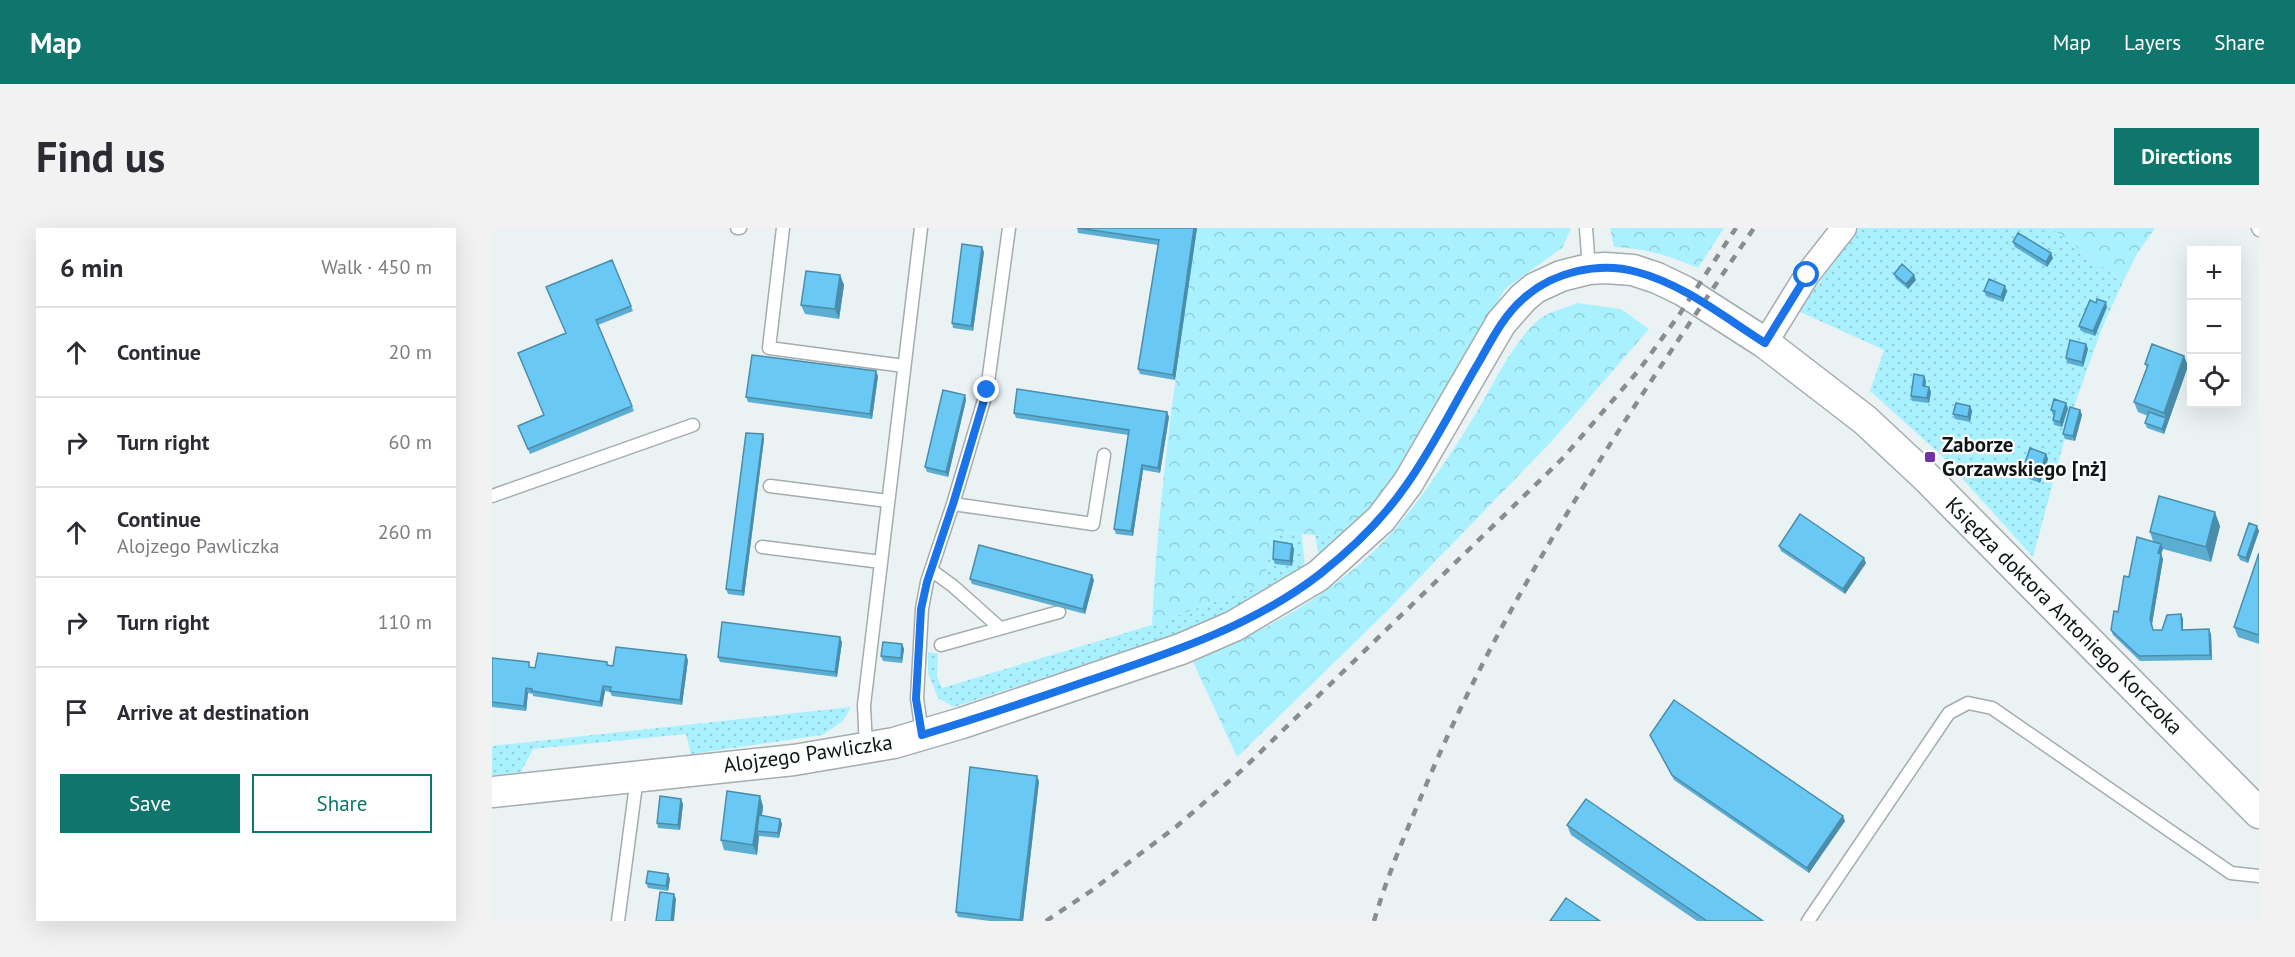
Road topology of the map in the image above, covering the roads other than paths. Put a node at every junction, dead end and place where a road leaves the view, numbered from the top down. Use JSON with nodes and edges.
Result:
{"nodes":[{"id":1,"x":783,"y":228,"type":"edge"},
{"id":2,"x":921,"y":228,"type":"edge"},
{"id":3,"x":1009,"y":228,"type":"edge"},
{"id":4,"x":1586,"y":228,"type":"edge"},
{"id":5,"x":1844,"y":228,"type":"edge"},
{"id":6,"x":1590,"y":268,"type":"junction"},
{"id":7,"x":1765,"y":343,"type":"junction"},
{"id":8,"x":904,"y":366,"type":"junction"},
{"id":9,"x":693,"y":425,"type":"dead end"},
{"id":10,"x":1104,"y":455,"type":"dead end"},
{"id":11,"x":770,"y":486,"type":"dead end"},
{"id":12,"x":492,"y":496,"type":"edge"},
{"id":13,"x":888,"y":501,"type":"junction"},
{"id":14,"x":953,"y":504,"type":"junction"},
{"id":15,"x":762,"y":547,"type":"dead end"},
{"id":16,"x":881,"y":562,"type":"junction"},
{"id":17,"x":931,"y":570,"type":"junction"},
{"id":18,"x":1059,"y":612,"type":"dead end"},
{"id":19,"x":1000,"y":628,"type":"junction"},
{"id":20,"x":941,"y":645,"type":"dead end"},
{"id":21,"x":922,"y":735,"type":"junction"},
{"id":22,"x":866,"y":748,"type":"junction"},
{"id":23,"x":637,"y":777,"type":"junction"},
{"id":24,"x":492,"y":792,"type":"edge"},
{"id":25,"x":2259,"y":813,"type":"edge"},
{"id":26,"x":2259,"y":876,"type":"edge"},
{"id":27,"x":618,"y":921,"type":"edge"},
{"id":28,"x":1808,"y":921,"type":"edge"}],
"edges":[{"from":1,"to":8,"type":"lane"},
{"from":2,"to":8,"type":"lane"},
{"from":3,"to":14,"type":"lane"},
{"from":4,"to":6,"type":"lane"},
{"from":5,"to":7,"type":"street"},
{"from":6,"to":7,"type":"street","name":"Księdza doktora Antoniego Korczoka"},
{"from":6,"to":21,"type":"street","name":"Alojzego Pawliczka"},
{"from":7,"to":25,"type":"street","name":"Księdza doktora Antoniego Korczoka"},
{"from":8,"to":13,"type":"lane"},
{"from":9,"to":12,"type":"lane"},
{"from":10,"to":14,"type":"lane"},
{"from":11,"to":13,"type":"lane"},
{"from":13,"to":16,"type":"lane"},
{"from":14,"to":17,"type":"lane"},
{"from":15,"to":16,"type":"lane"},
{"from":16,"to":22,"type":"lane"},
{"from":17,"to":19,"type":"lane"},
{"from":17,"to":21,"type":"lane"},
{"from":18,"to":19,"type":"lane"},
{"from":19,"to":20,"type":"lane"},
{"from":21,"to":22,"type":"street","name":"Alojzego Pawliczka"},
{"from":22,"to":23,"type":"street","name":"Alojzego Pawliczka"},
{"from":23,"to":24,"type":"street","name":"Alojzego Pawliczka"},
{"from":23,"to":27,"type":"lane"},
{"from":26,"to":28,"type":"lane"}]}
